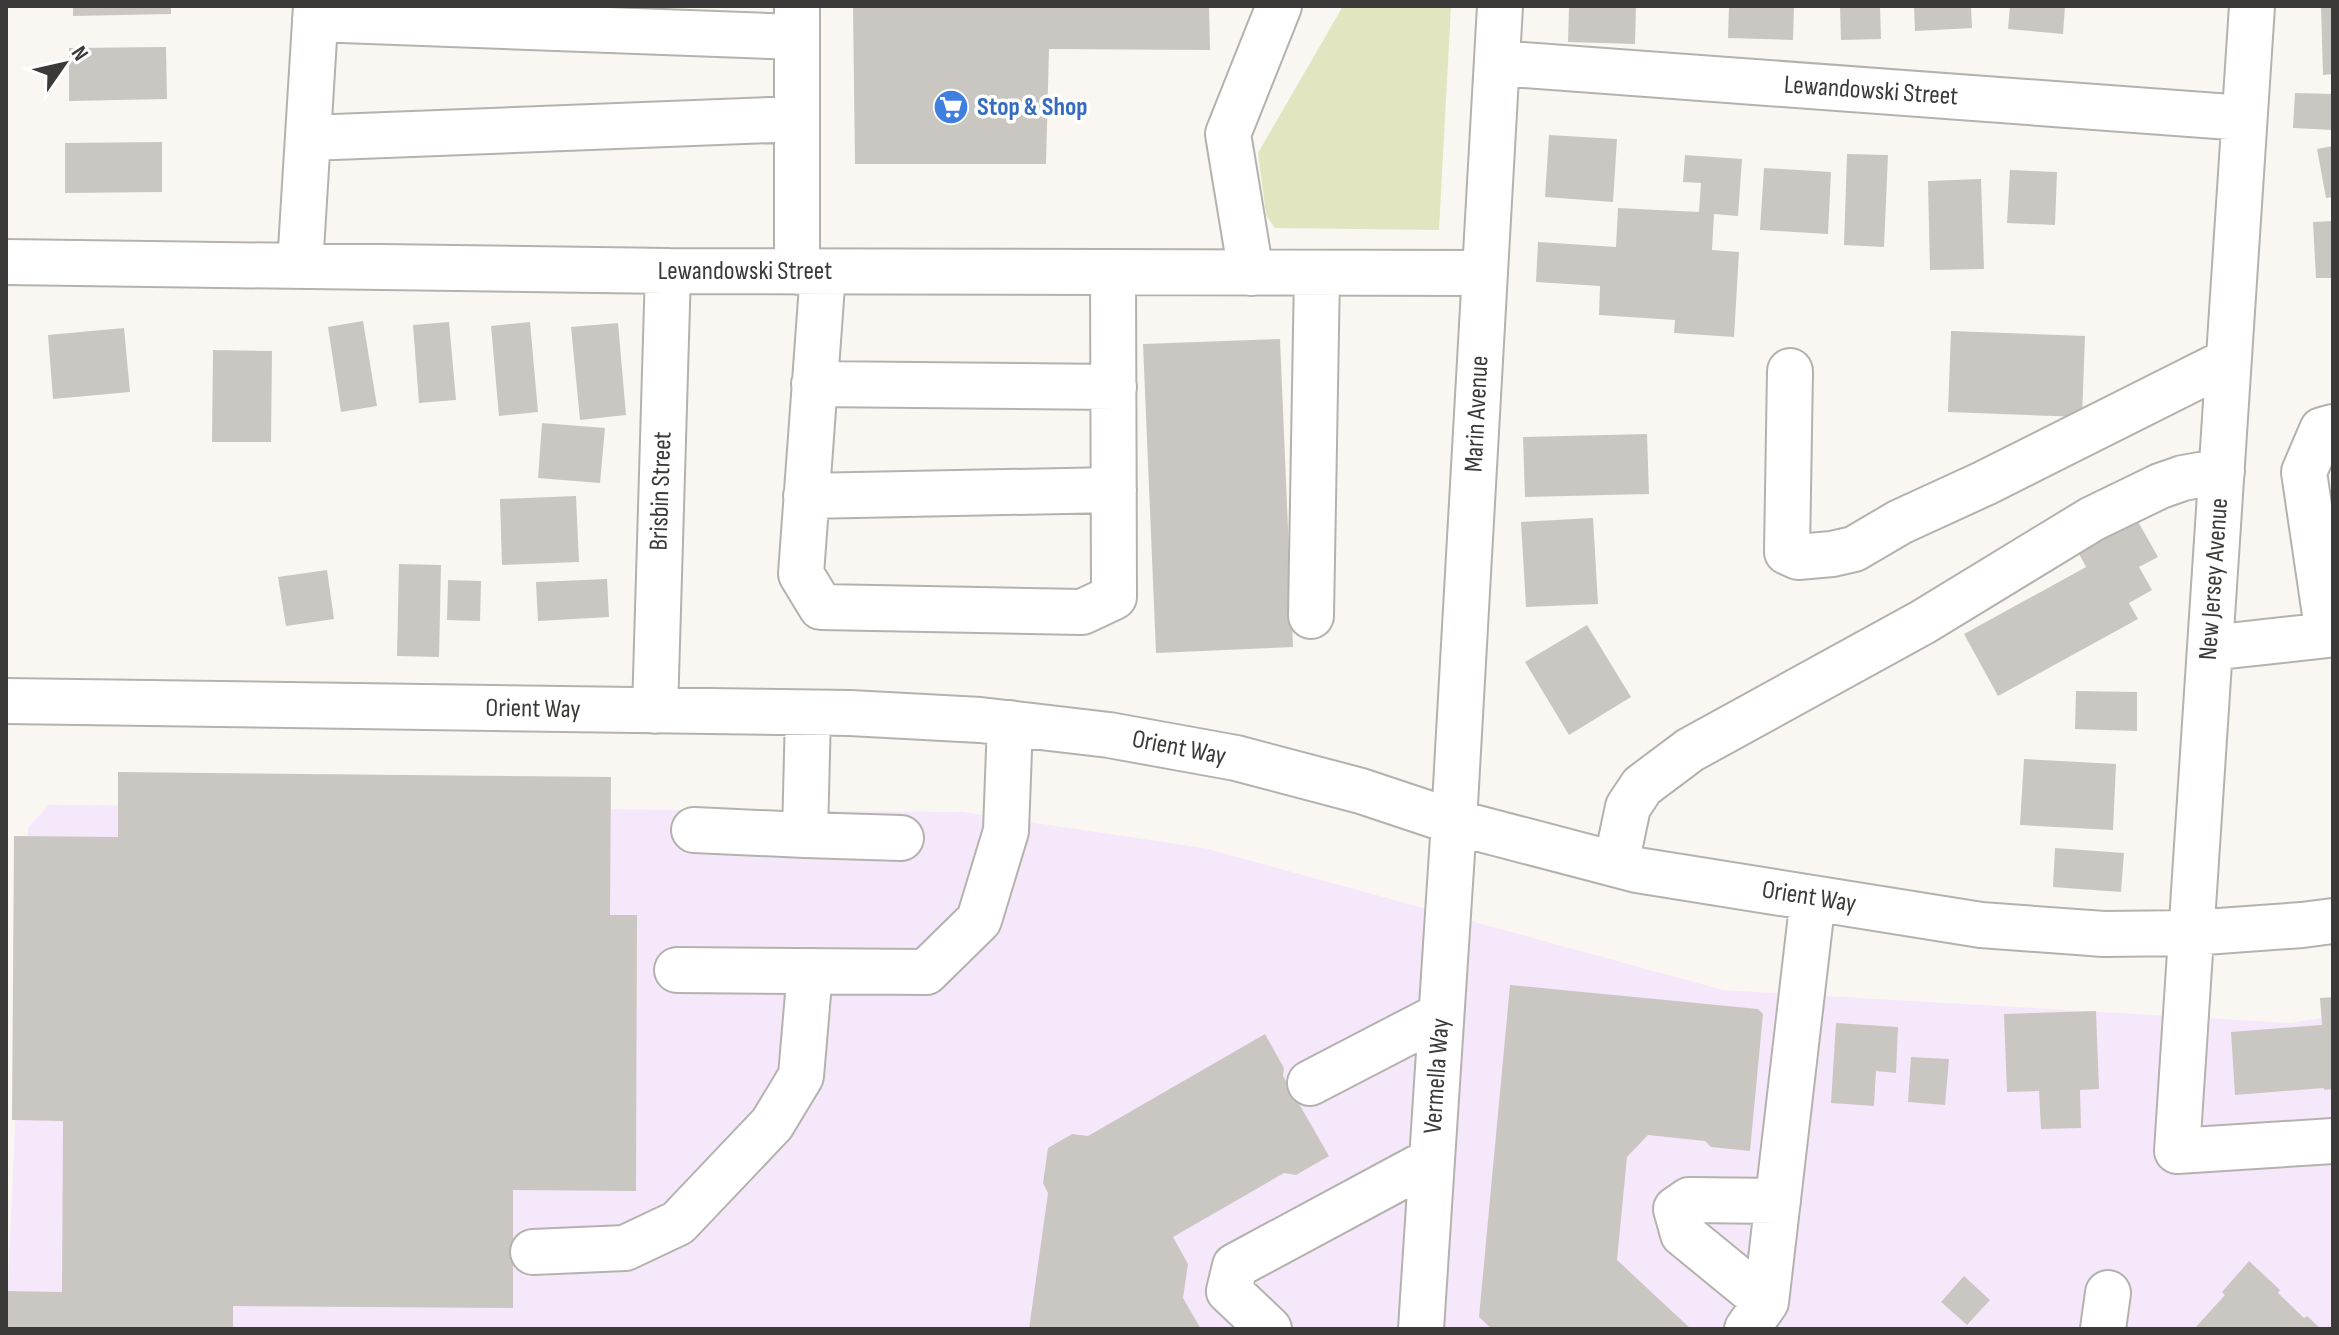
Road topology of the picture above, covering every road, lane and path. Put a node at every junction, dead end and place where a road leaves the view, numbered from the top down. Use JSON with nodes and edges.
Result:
{"nodes":[{"id":1,"x":1279,"y":6,"type":"edge"},
{"id":2,"x":1500,"y":6,"type":"edge"},
{"id":3,"x":2252,"y":6,"type":"edge"},
{"id":4,"x":315,"y":12,"type":"edge"},
{"id":5,"x":797,"y":22,"type":"edge"},
{"id":6,"x":1497,"y":63,"type":"junction"},
{"id":7,"x":2244,"y":118,"type":"junction"},
{"id":8,"x":797,"y":119,"type":"junction"},
{"id":9,"x":308,"y":138,"type":"junction"},
{"id":10,"x":6,"y":262,"type":"edge"},
{"id":11,"x":300,"y":266,"type":"junction"},
{"id":12,"x":668,"y":271,"type":"junction"},
{"id":13,"x":810,"y":272,"type":"junction"},
{"id":14,"x":1113,"y":272,"type":"junction"},
{"id":15,"x":1251,"y":273,"type":"junction"},
{"id":16,"x":1317,"y":273,"type":"junction"},
{"id":17,"x":1485,"y":273,"type":"junction"},
{"id":18,"x":2228,"y":361,"type":"junction"},
{"id":19,"x":1790,"y":371,"type":"dead end"},
{"id":20,"x":814,"y":384,"type":"junction"},
{"id":21,"x":1114,"y":387,"type":"junction"},
{"id":22,"x":2333,"y":427,"type":"edge"},
{"id":23,"x":2222,"y":471,"type":"junction"},
{"id":24,"x":1114,"y":490,"type":"junction"},
{"id":25,"x":806,"y":496,"type":"junction"},
{"id":26,"x":1311,"y":616,"type":"dead end"},
{"id":27,"x":2210,"y":648,"type":"junction"},
{"id":28,"x":6,"y":701,"type":"edge"},
{"id":29,"x":655,"y":711,"type":"junction"},
{"id":30,"x":808,"y":714,"type":"junction"},
{"id":31,"x":1010,"y":723,"type":"junction"},
{"id":32,"x":1454,"y":822,"type":"junction"},
{"id":33,"x":694,"y":830,"type":"dead end"},
{"id":34,"x":805,"y":835,"type":"junction"},
{"id":35,"x":901,"y":838,"type":"dead end"},
{"id":36,"x":1616,"y":864,"type":"junction"},
{"id":37,"x":1813,"y":898,"type":"junction"},
{"id":38,"x":2333,"y":921,"type":"edge"},
{"id":39,"x":2191,"y":933,"type":"junction"},
{"id":40,"x":677,"y":970,"type":"dead end"},
{"id":41,"x":810,"y":971,"type":"junction"},
{"id":42,"x":1441,"y":1015,"type":"junction"},
{"id":43,"x":1310,"y":1083,"type":"dead end"},
{"id":44,"x":2333,"y":1141,"type":"edge"},
{"id":45,"x":1432,"y":1160,"type":"junction"},
{"id":46,"x":1778,"y":1201,"type":"junction"},
{"id":47,"x":533,"y":1252,"type":"dead end"},
{"id":48,"x":1757,"y":1315,"type":"edge"},
{"id":49,"x":1269,"y":1329,"type":"edge"},
{"id":50,"x":1421,"y":1329,"type":"edge"}],
"edges":[{"from":1,"to":15,"type":"street"},
{"from":2,"to":6,"type":"street","name":"Marin Avenue"},
{"from":3,"to":7,"type":"street","name":"New Jersey Avenue"},
{"from":4,"to":5,"type":"street"},
{"from":4,"to":9,"type":"street"},
{"from":5,"to":8,"type":"street"},
{"from":6,"to":7,"type":"street","name":"Lewandowski Street"},
{"from":6,"to":17,"type":"street","name":"Marin Avenue"},
{"from":7,"to":18,"type":"street","name":"New Jersey Avenue"},
{"from":8,"to":9,"type":"street"},
{"from":8,"to":13,"type":"street"},
{"from":9,"to":11,"type":"street"},
{"from":10,"to":11,"type":"street","name":"Lewandowski Street"},
{"from":11,"to":12,"type":"street","name":"Lewandowski Street"},
{"from":12,"to":13,"type":"street","name":"Lewandowski Street"},
{"from":12,"to":29,"type":"street","name":"Brisbin Street"},
{"from":13,"to":14,"type":"street","name":"Lewandowski Street"},
{"from":13,"to":20,"type":"street"},
{"from":14,"to":15,"type":"street","name":"Lewandowski Street"},
{"from":14,"to":21,"type":"street"},
{"from":15,"to":16,"type":"street","name":"Lewandowski Street"},
{"from":16,"to":17,"type":"street","name":"Lewandowski Street"},
{"from":16,"to":26,"type":"street"},
{"from":17,"to":32,"type":"street","name":"Marin Avenue"},
{"from":18,"to":19,"type":"street"},
{"from":18,"to":23,"type":"street","name":"New Jersey Avenue"},
{"from":20,"to":21,"type":"street"},
{"from":20,"to":25,"type":"street"},
{"from":21,"to":24,"type":"street"},
{"from":22,"to":27,"type":"street"},
{"from":23,"to":27,"type":"street","name":"New Jersey Avenue"},
{"from":23,"to":36,"type":"street"},
{"from":24,"to":25,"type":"street"},
{"from":24,"to":25,"type":"street"},
{"from":27,"to":39,"type":"street","name":"New Jersey Avenue"},
{"from":28,"to":29,"type":"street","name":"Orient Way"},
{"from":29,"to":30,"type":"street","name":"Orient Way"},
{"from":30,"to":31,"type":"street","name":"Orient Way"},
{"from":30,"to":34,"type":"street"},
{"from":31,"to":32,"type":"street","name":"Orient Way"},
{"from":31,"to":41,"type":"street"},
{"from":32,"to":36,"type":"street","name":"Orient Way"},
{"from":32,"to":42,"type":"street","name":"Vermella Way"},
{"from":33,"to":34,"type":"street"},
{"from":34,"to":35,"type":"street"},
{"from":36,"to":37,"type":"street","name":"Orient Way"},
{"from":37,"to":39,"type":"street","name":"Orient Way"},
{"from":37,"to":46,"type":"street"},
{"from":38,"to":39,"type":"street","name":"Orient Way"},
{"from":39,"to":44,"type":"street","name":"New Jersey Avenue"},
{"from":40,"to":41,"type":"street"},
{"from":41,"to":47,"type":"street"},
{"from":42,"to":43,"type":"street"},
{"from":42,"to":45,"type":"street","name":"Vermella Way"},
{"from":45,"to":49,"type":"street"},
{"from":45,"to":50,"type":"street","name":"Vermella Way"},
{"from":46,"to":48,"type":"street"},
{"from":46,"to":48,"type":"street"}]}
